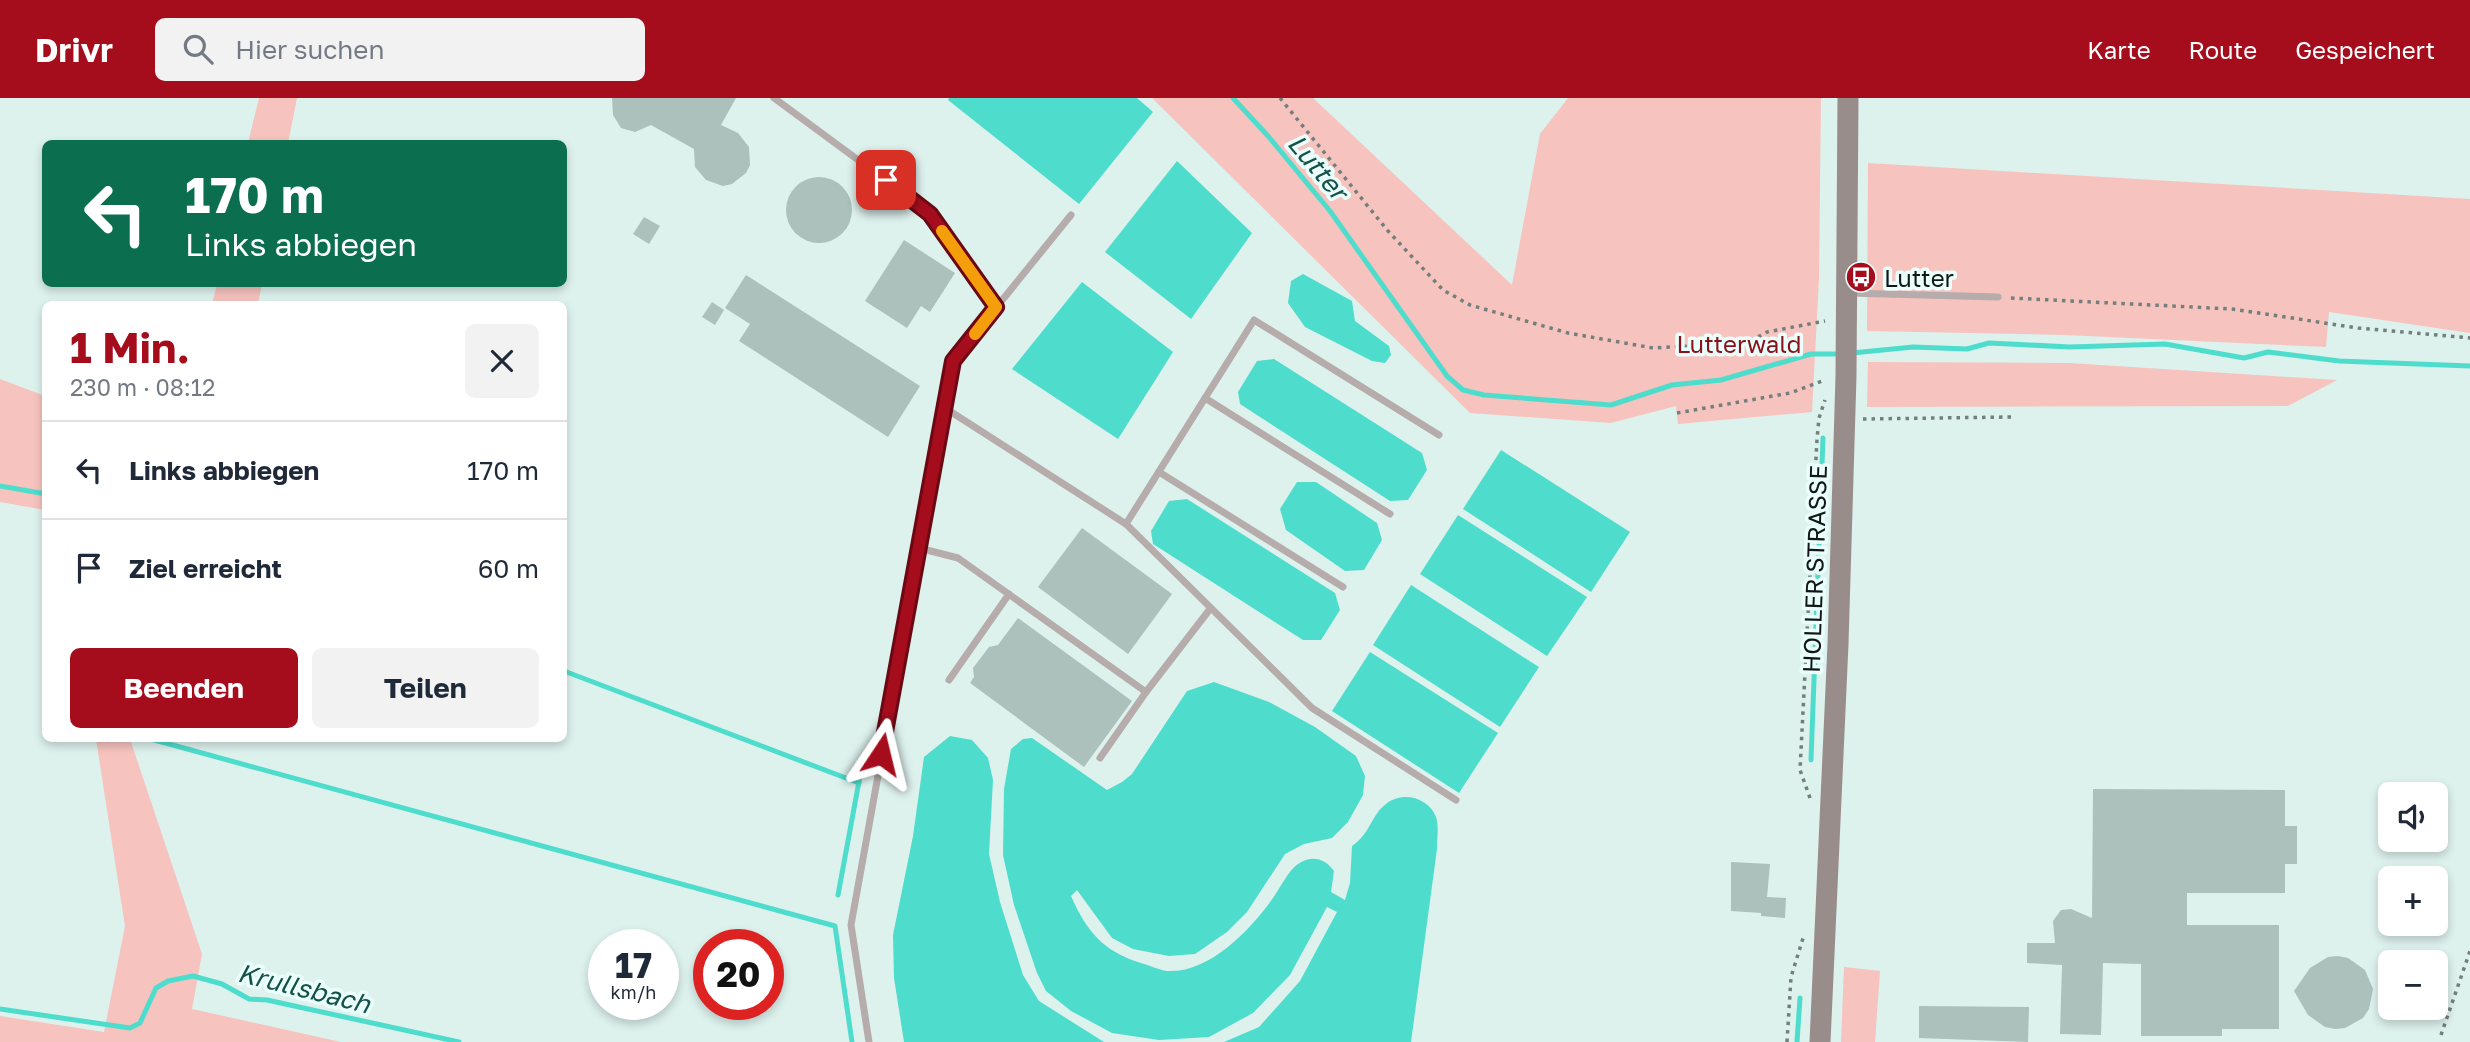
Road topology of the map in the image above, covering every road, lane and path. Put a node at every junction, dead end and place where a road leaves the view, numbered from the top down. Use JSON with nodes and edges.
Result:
{"nodes":[{"id":1,"x":774,"y":98,"type":"edge"},
{"id":2,"x":1280,"y":98,"type":"edge"},
{"id":3,"x":1848,"y":98,"type":"edge"},
{"id":4,"x":1072,"y":215,"type":"dead end"},
{"id":5,"x":1849,"y":293,"type":"junction"},
{"id":6,"x":1998,"y":297,"type":"joint"},
{"id":7,"x":996,"y":307,"type":"junction"},
{"id":8,"x":1825,"y":321,"type":"dead end"},
{"id":9,"x":2470,"y":338,"type":"edge"},
{"id":10,"x":1825,"y":372,"type":"dead end"},
{"id":11,"x":1836,"y":378,"type":"junction"},
{"id":12,"x":1205,"y":398,"type":"junction"},
{"id":13,"x":944,"y":408,"type":"junction"},
{"id":14,"x":1677,"y":413,"type":"dead end"},
{"id":15,"x":2011,"y":417,"type":"dead end"},
{"id":16,"x":1845,"y":419,"type":"junction"},
{"id":17,"x":1439,"y":435,"type":"dead end"},
{"id":18,"x":1159,"y":472,"type":"junction"},
{"id":19,"x":1390,"y":513,"type":"dead end"},
{"id":20,"x":1126,"y":524,"type":"junction"},
{"id":21,"x":919,"y":548,"type":"junction"},
{"id":22,"x":1343,"y":587,"type":"dead end"},
{"id":23,"x":1009,"y":594,"type":"junction"},
{"id":24,"x":1210,"y":609,"type":"junction"},
{"id":25,"x":949,"y":680,"type":"dead end"},
{"id":26,"x":1146,"y":692,"type":"junction"},
{"id":27,"x":1100,"y":758,"type":"dead end"},
{"id":28,"x":1456,"y":800,"type":"dead end"},
{"id":29,"x":1811,"y":802,"type":"dead end"},
{"id":30,"x":1805,"y":926,"type":"dead end"},
{"id":31,"x":2470,"y":951,"type":"edge"},
{"id":32,"x":2441,"y":1035,"type":"dead end"},
{"id":33,"x":869,"y":1042,"type":"edge"},
{"id":34,"x":1787,"y":1042,"type":"edge"},
{"id":35,"x":1820,"y":1042,"type":"edge"}],
"edges":[{"from":1,"to":7,"type":"lane"},
{"from":2,"to":8,"type":"path"},
{"from":3,"to":5,"type":"street","name":"HOLLER STRASSE"},
{"from":4,"to":7,"type":"lane"},
{"from":5,"to":6,"type":"lane"},
{"from":5,"to":11,"type":"street","name":"HOLLER STRASSE"},
{"from":6,"to":9,"type":"path"},
{"from":7,"to":13,"type":"lane"},
{"from":10,"to":11,"type":"path"},
{"from":11,"to":14,"type":"path"},
{"from":11,"to":16,"type":"street","name":"HOLLER STRASSE"},
{"from":11,"to":29,"type":"path"},
{"from":12,"to":17,"type":"lane"},
{"from":12,"to":18,"type":"lane"},
{"from":12,"to":19,"type":"lane"},
{"from":13,"to":20,"type":"lane"},
{"from":13,"to":21,"type":"lane"},
{"from":15,"to":16,"type":"path"},
{"from":16,"to":35,"type":"street","name":"HOLLER STRASSE"},
{"from":18,"to":20,"type":"lane"},
{"from":18,"to":22,"type":"lane"},
{"from":20,"to":24,"type":"lane"},
{"from":21,"to":23,"type":"lane"},
{"from":21,"to":33,"type":"lane"},
{"from":23,"to":25,"type":"lane"},
{"from":23,"to":26,"type":"lane"},
{"from":24,"to":26,"type":"lane"},
{"from":24,"to":28,"type":"lane"},
{"from":26,"to":27,"type":"lane"},
{"from":30,"to":34,"type":"path"},
{"from":31,"to":32,"type":"path"}]}
